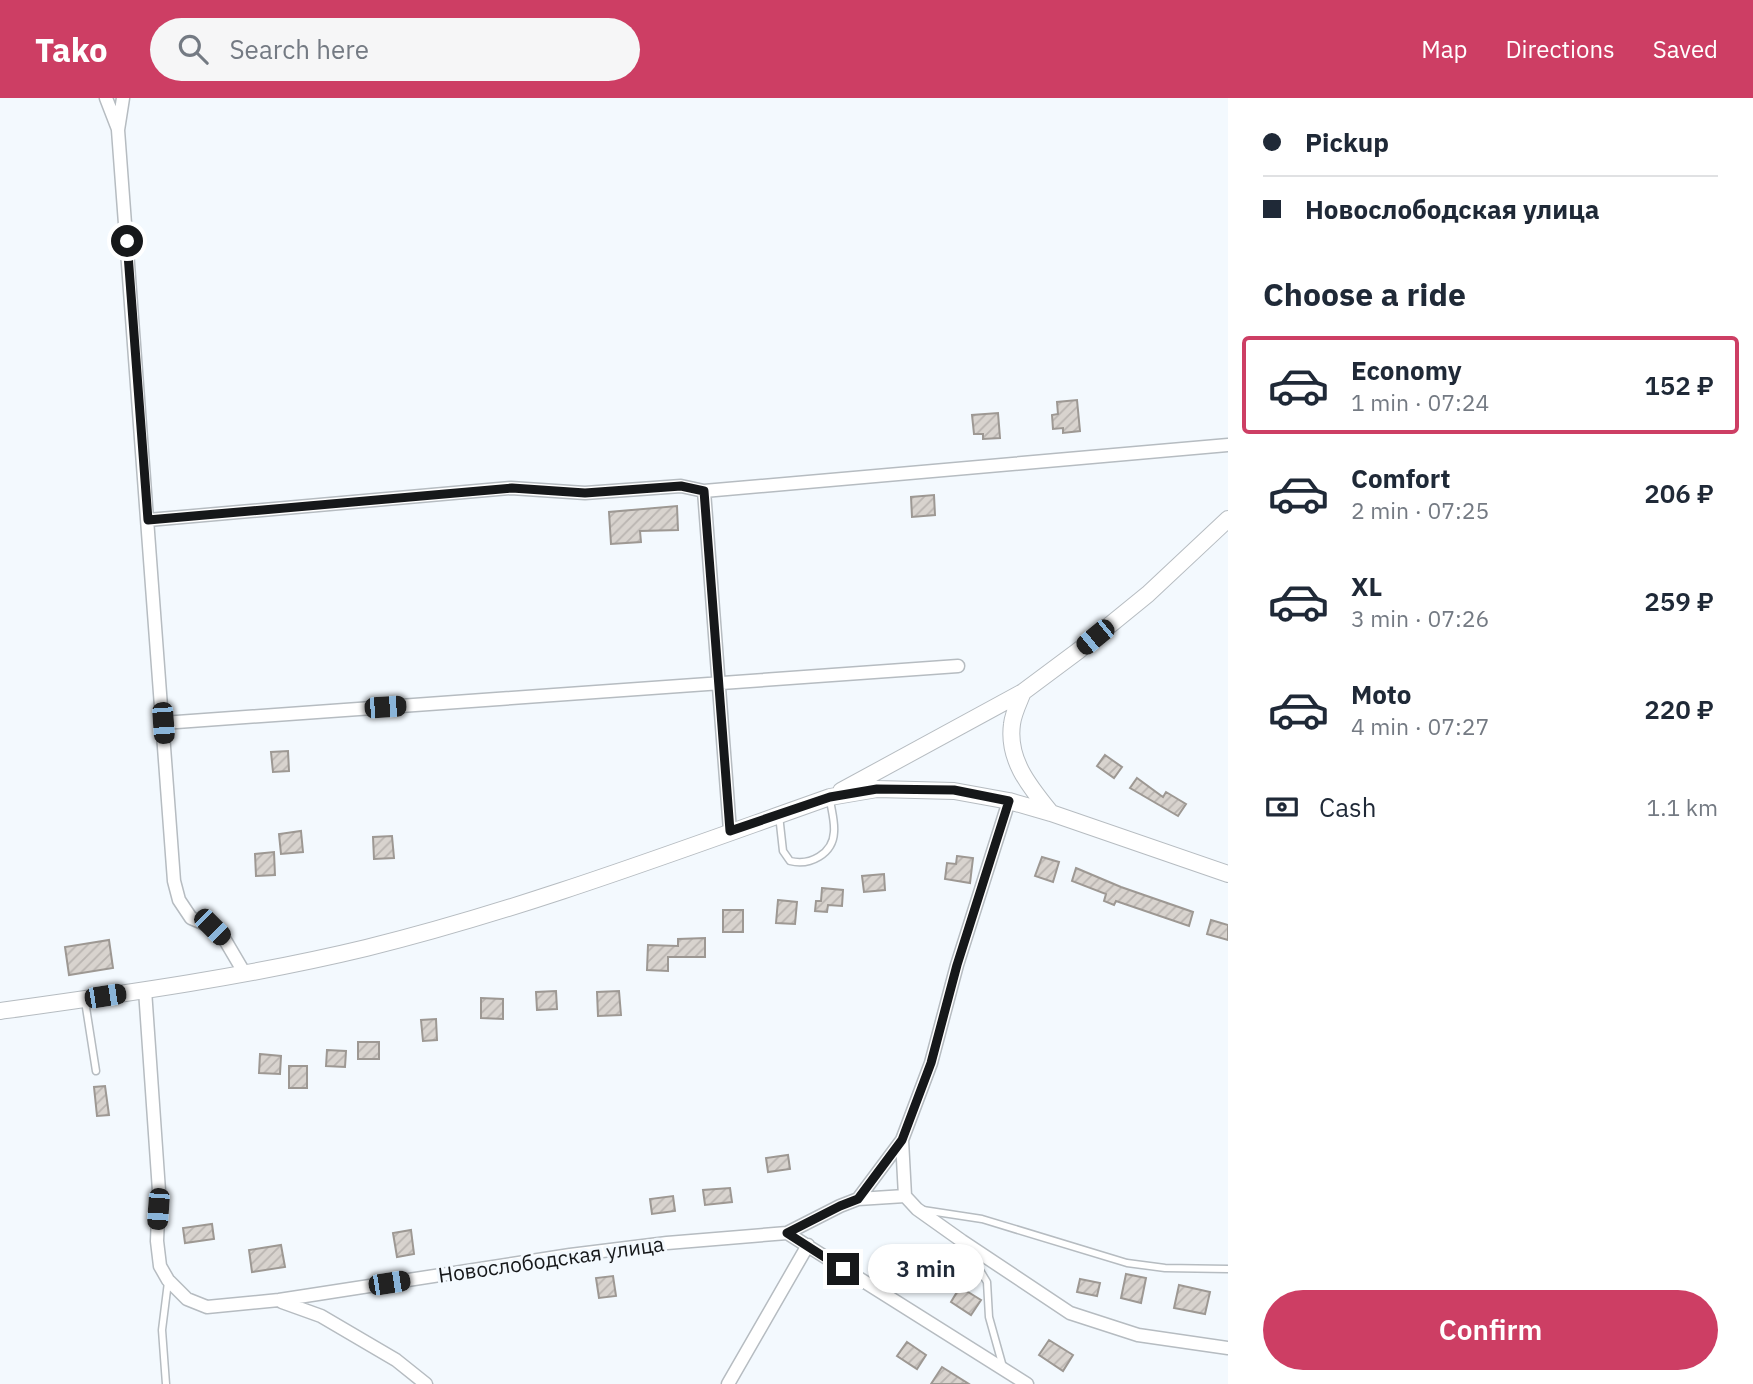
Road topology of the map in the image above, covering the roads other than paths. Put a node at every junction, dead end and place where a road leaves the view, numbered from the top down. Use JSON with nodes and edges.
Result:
{"nodes":[{"id":1,"x":106,"y":98,"type":"edge"},
{"id":2,"x":124,"y":98,"type":"edge"},
{"id":3,"x":118,"y":130,"type":"junction"},
{"id":4,"x":1228,"y":445,"type":"edge"},
{"id":5,"x":704,"y":491,"type":"junction"},
{"id":6,"x":1228,"y":519,"type":"edge"},
{"id":7,"x":148,"y":520,"type":"junction"},
{"id":8,"x":958,"y":666,"type":"dead end"},
{"id":9,"x":718,"y":683,"type":"junction"},
{"id":10,"x":1023,"y":692,"type":"junction"},
{"id":11,"x":163,"y":723,"type":"junction"},
{"id":12,"x":830,"y":797,"type":"junction"},
{"id":13,"x":1009,"y":801,"type":"junction"},
{"id":14,"x":1051,"y":813,"type":"junction"},
{"id":15,"x":779,"y":815,"type":"junction"},
{"id":16,"x":730,"y":831,"type":"junction"},
{"id":17,"x":1228,"y":874,"type":"edge"},
{"id":18,"x":245,"y":974,"type":"junction"},
{"id":19,"x":145,"y":990,"type":"junction"},
{"id":20,"x":85,"y":999,"type":"junction"},
{"id":21,"x":0,"y":1011,"type":"edge"},
{"id":22,"x":96,"y":1071,"type":"dead end"},
{"id":23,"x":902,"y":1140,"type":"junction"},
{"id":24,"x":905,"y":1196,"type":"junction"},
{"id":25,"x":858,"y":1199,"type":"junction"},
{"id":26,"x":917,"y":1209,"type":"junction"},
{"id":27,"x":787,"y":1233,"type":"junction"},
{"id":28,"x":962,"y":1241,"type":"junction"},
{"id":29,"x":808,"y":1245,"type":"junction"},
{"id":30,"x":1228,"y":1269,"type":"edge"},
{"id":31,"x":168,"y":1280,"type":"junction"},
{"id":32,"x":279,"y":1300,"type":"junction"},
{"id":33,"x":1228,"y":1348,"type":"edge"},
{"id":34,"x":1003,"y":1370,"type":"junction"},
{"id":35,"x":166,"y":1384,"type":"edge"},
{"id":36,"x":426,"y":1384,"type":"edge"},
{"id":37,"x":728,"y":1384,"type":"edge"},
{"id":38,"x":1027,"y":1384,"type":"edge"}],
"edges":[{"from":1,"to":3,"type":"street"},
{"from":2,"to":3,"type":"street"},
{"from":3,"to":7,"type":"street"},
{"from":4,"to":5,"type":"street"},
{"from":5,"to":7,"type":"street"},
{"from":5,"to":9,"type":"street"},
{"from":6,"to":10,"type":"street"},
{"from":7,"to":11,"type":"street"},
{"from":8,"to":9,"type":"street"},
{"from":9,"to":11,"type":"street"},
{"from":9,"to":16,"type":"street"},
{"from":10,"to":12,"type":"street"},
{"from":10,"to":14,"type":"street"},
{"from":11,"to":18,"type":"street"},
{"from":12,"to":13,"type":"street"},
{"from":12,"to":15,"type":"street"},
{"from":12,"to":15,"type":"lane"},
{"from":13,"to":14,"type":"street"},
{"from":13,"to":23,"type":"street"},
{"from":14,"to":17,"type":"street"},
{"from":15,"to":16,"type":"street"},
{"from":16,"to":18,"type":"street"},
{"from":18,"to":19,"type":"street"},
{"from":19,"to":20,"type":"street"},
{"from":19,"to":31,"type":"street"},
{"from":20,"to":21,"type":"street"},
{"from":20,"to":22,"type":"lane"},
{"from":23,"to":24,"type":"street"},
{"from":23,"to":25,"type":"street"},
{"from":24,"to":25,"type":"street"},
{"from":24,"to":26,"type":"street"},
{"from":25,"to":27,"type":"street"},
{"from":26,"to":28,"type":"street"},
{"from":26,"to":30,"type":"lane"},
{"from":27,"to":29,"type":"street"},
{"from":27,"to":32,"type":"street","name":"Новослободская улица"},
{"from":28,"to":33,"type":"street"},
{"from":28,"to":34,"type":"lane"},
{"from":29,"to":34,"type":"street"},
{"from":29,"to":37,"type":"street"},
{"from":31,"to":32,"type":"street","name":"Новослободская улица"},
{"from":31,"to":35,"type":"lane"},
{"from":32,"to":36,"type":"street"},
{"from":34,"to":38,"type":"street"}]}
